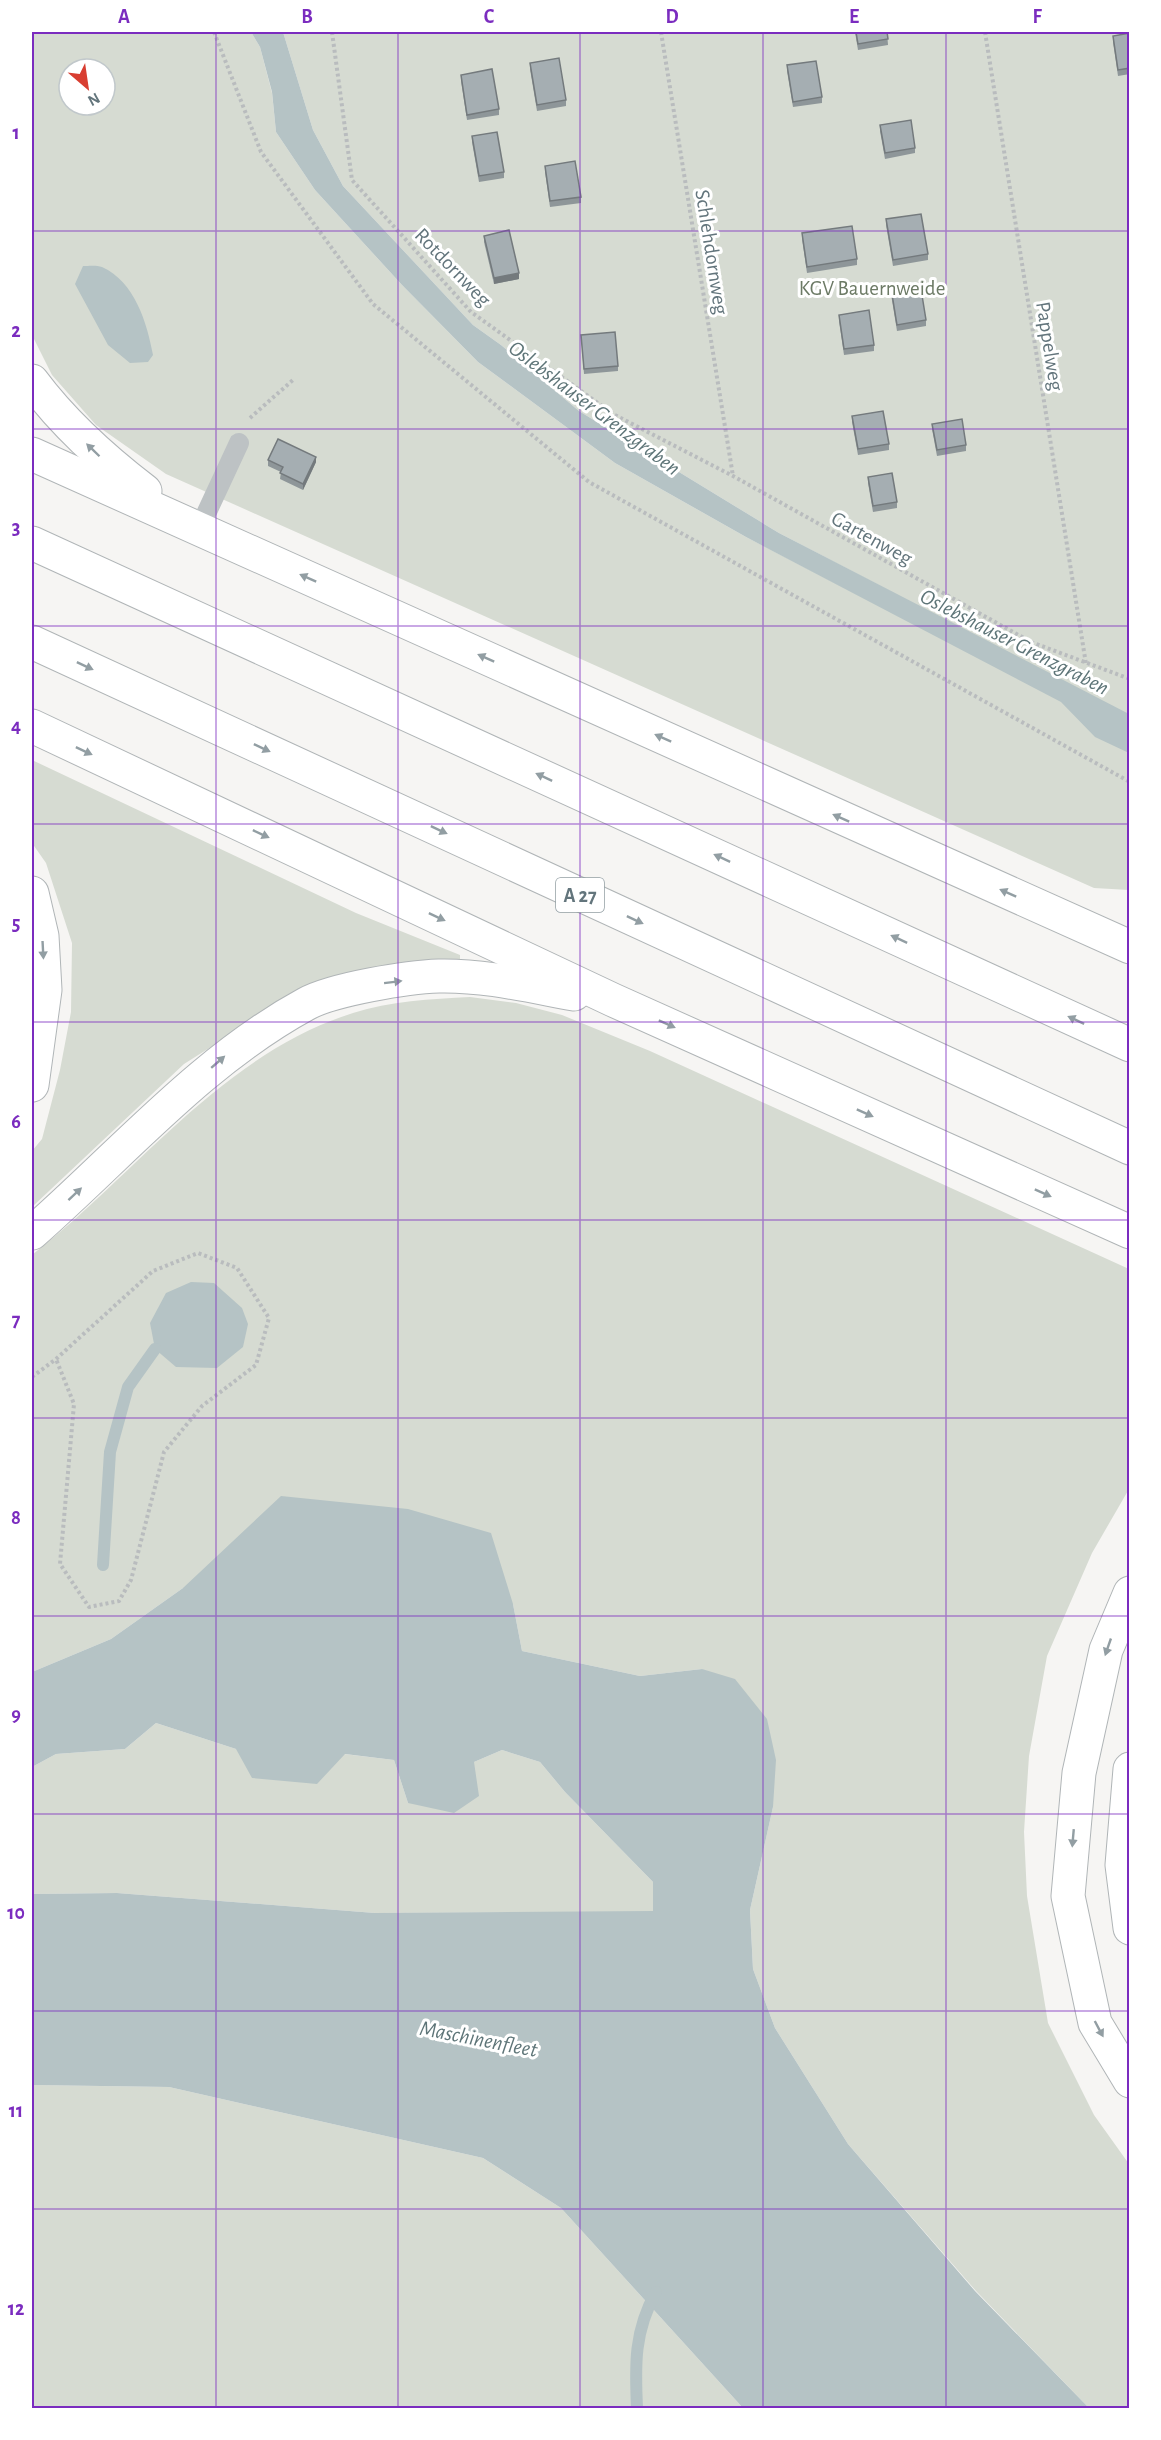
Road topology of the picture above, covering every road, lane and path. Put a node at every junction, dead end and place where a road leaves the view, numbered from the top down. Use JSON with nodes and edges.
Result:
{"nodes":[{"id":1,"x":214,"y":32,"type":"edge"},
{"id":2,"x":332,"y":32,"type":"edge"},
{"id":3,"x":661,"y":32,"type":"edge"},
{"id":4,"x":985,"y":32,"type":"edge"},
{"id":5,"x":294,"y":379,"type":"dead end"},
{"id":6,"x":32,"y":381,"type":"edge"},
{"id":7,"x":239,"y":443,"type":"joint"},
{"id":8,"x":32,"y":454,"type":"edge"},
{"id":9,"x":733,"y":476,"type":"junction"},
{"id":10,"x":194,"y":527,"type":"junction"},
{"id":11,"x":32,"y":543,"type":"edge"},
{"id":12,"x":32,"y":642,"type":"edge"},
{"id":13,"x":1086,"y":665,"type":"junction"},
{"id":14,"x":1130,"y":679,"type":"edge"},
{"id":15,"x":32,"y":726,"type":"edge"},
{"id":16,"x":1130,"y":782,"type":"edge"},
{"id":17,"x":32,"y":893,"type":"edge"},
{"id":18,"x":1061,"y":917,"type":"junction"},
{"id":19,"x":1130,"y":931,"type":"edge"},
{"id":20,"x":1130,"y":947,"type":"edge"},
{"id":21,"x":613,"y":1000,"type":"junction"},
{"id":22,"x":1130,"y":1045,"type":"edge"},
{"id":23,"x":32,"y":1084,"type":"edge"},
{"id":24,"x":1130,"y":1148,"type":"edge"},
{"id":25,"x":1130,"y":1232,"type":"edge"},
{"id":26,"x":32,"y":1233,"type":"edge"},
{"id":27,"x":56,"y":1359,"type":"junction"},
{"id":28,"x":32,"y":1377,"type":"edge"},
{"id":29,"x":1130,"y":1593,"type":"edge"},
{"id":30,"x":1130,"y":1768,"type":"edge"},
{"id":31,"x":1130,"y":1928,"type":"edge"},
{"id":32,"x":1130,"y":2081,"type":"edge"}],
"edges":[{"from":1,"to":16,"type":"path"},
{"from":2,"to":9,"type":"path","name":"Rotdornweg"},
{"from":3,"to":9,"type":"path","name":"Schlehdornweg"},
{"from":4,"to":13,"type":"path","name":"Pappelweg"},
{"from":5,"to":7,"type":"path"},
{"from":10,"to":6,"type":"highway","one_way":true},
{"from":7,"to":10,"type":"lane"},
{"from":8,"to":10,"type":"highway"},
{"from":9,"to":13,"type":"path","name":"Gartenweg"},
{"from":18,"to":10,"type":"highway","one_way":true},
{"from":22,"to":11,"type":"highway","one_way":true},
{"from":12,"to":24,"type":"highway","number":"A 27","one_way":true},
{"from":13,"to":14,"type":"path","name":"Gartenweg"},
{"from":15,"to":21,"type":"highway","one_way":true},
{"from":17,"to":23,"type":"highway","one_way":true},
{"from":18,"to":19,"type":"highway"},
{"from":18,"to":20,"type":"highway"},
{"from":21,"to":25,"type":"highway","one_way":true},
{"from":26,"to":21,"type":"highway","one_way":true},
{"from":27,"to":27,"type":"path"},
{"from":27,"to":28,"type":"path"},
{"from":29,"to":32,"type":"highway","one_way":true},
{"from":30,"to":31,"type":"highway"}]}
